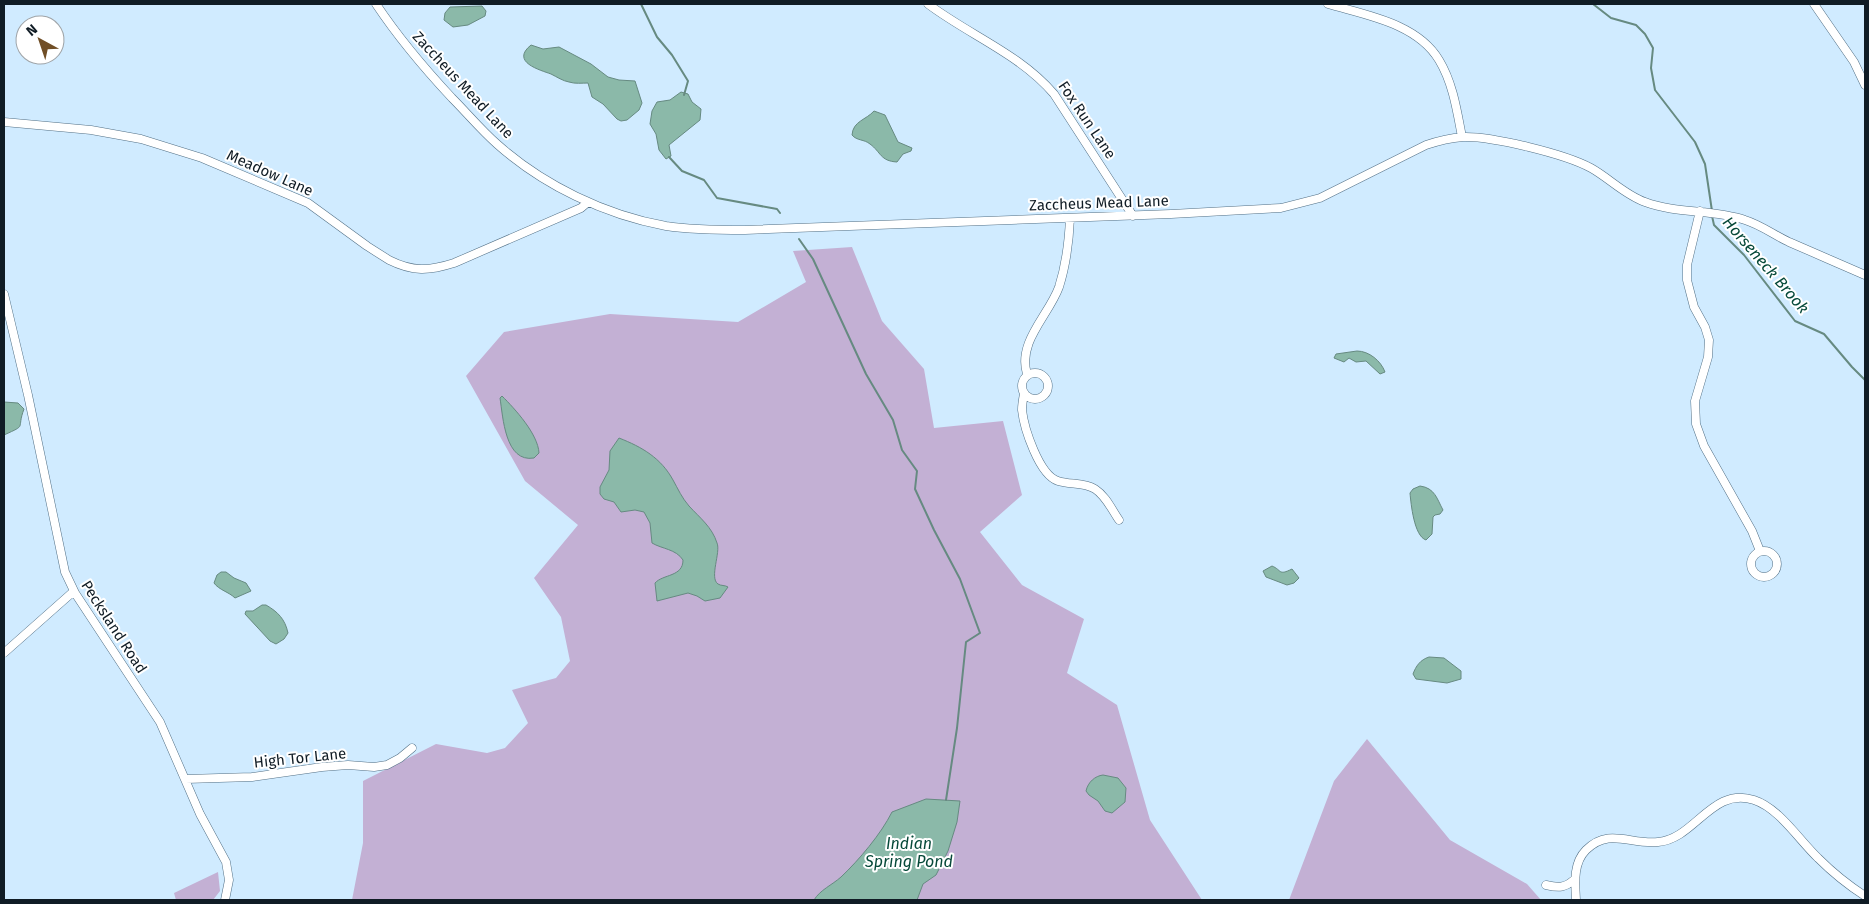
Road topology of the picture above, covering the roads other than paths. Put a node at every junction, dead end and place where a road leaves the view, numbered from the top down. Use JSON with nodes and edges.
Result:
{"nodes":[{"id":1,"x":376,"y":4,"type":"edge"},
{"id":2,"x":928,"y":4,"type":"edge"},
{"id":3,"x":1328,"y":4,"type":"edge"},
{"id":4,"x":1814,"y":4,"type":"edge"},
{"id":5,"x":1865,"y":85,"type":"edge"},
{"id":6,"x":4,"y":122,"type":"edge"},
{"id":7,"x":1462,"y":137,"type":"junction"},
{"id":8,"x":588,"y":202,"type":"junction"},
{"id":9,"x":1703,"y":212,"type":"junction"},
{"id":10,"x":1133,"y":216,"type":"junction"},
{"id":11,"x":1070,"y":218,"type":"junction"},
{"id":12,"x":1865,"y":275,"type":"edge"},
{"id":13,"x":4,"y":294,"type":"edge"},
{"id":14,"x":1027,"y":374,"type":"junction"},
{"id":15,"x":1024,"y":394,"type":"junction"},
{"id":16,"x":1119,"y":520,"type":"dead end"},
{"id":17,"x":1760,"y":551,"type":"dead end"},
{"id":18,"x":74,"y":591,"type":"junction"},
{"id":19,"x":4,"y":653,"type":"edge"},
{"id":20,"x":412,"y":748,"type":"dead end"},
{"id":21,"x":186,"y":779,"type":"junction"},
{"id":22,"x":1575,"y":879,"type":"junction"},
{"id":23,"x":1546,"y":885,"type":"dead end"},
{"id":24,"x":1865,"y":896,"type":"edge"},
{"id":25,"x":225,"y":900,"type":"edge"},
{"id":26,"x":1576,"y":900,"type":"edge"}],
"edges":[{"from":1,"to":8,"type":"street","name":"Zaccheus Mead Lane"},
{"from":2,"to":10,"type":"street","name":"Fox Run Lane"},
{"from":3,"to":7,"type":"street"},
{"from":4,"to":5,"type":"street"},
{"from":6,"to":8,"type":"street","name":"Meadow Lane"},
{"from":7,"to":9,"type":"street","name":"Zaccheus Mead Lane"},
{"from":7,"to":10,"type":"street","name":"Zaccheus Mead Lane"},
{"from":8,"to":11,"type":"street","name":"Zaccheus Mead Lane"},
{"from":9,"to":12,"type":"street","name":"Zaccheus Mead Lane"},
{"from":9,"to":17,"type":"street"},
{"from":10,"to":11,"type":"street","name":"Zaccheus Mead Lane"},
{"from":11,"to":14,"type":"street"},
{"from":13,"to":18,"type":"street","name":"Pecksland Road"},
{"from":14,"to":15,"type":"street"},
{"from":14,"to":15,"type":"street"},
{"from":15,"to":16,"type":"street"},
{"from":18,"to":19,"type":"street"},
{"from":18,"to":21,"type":"street","name":"Pecksland Road"},
{"from":20,"to":21,"type":"street","name":"High Tor Lane"},
{"from":21,"to":25,"type":"street","name":"Pecksland Road"},
{"from":22,"to":23,"type":"street"},
{"from":22,"to":24,"type":"street"},
{"from":22,"to":26,"type":"street"}]}
